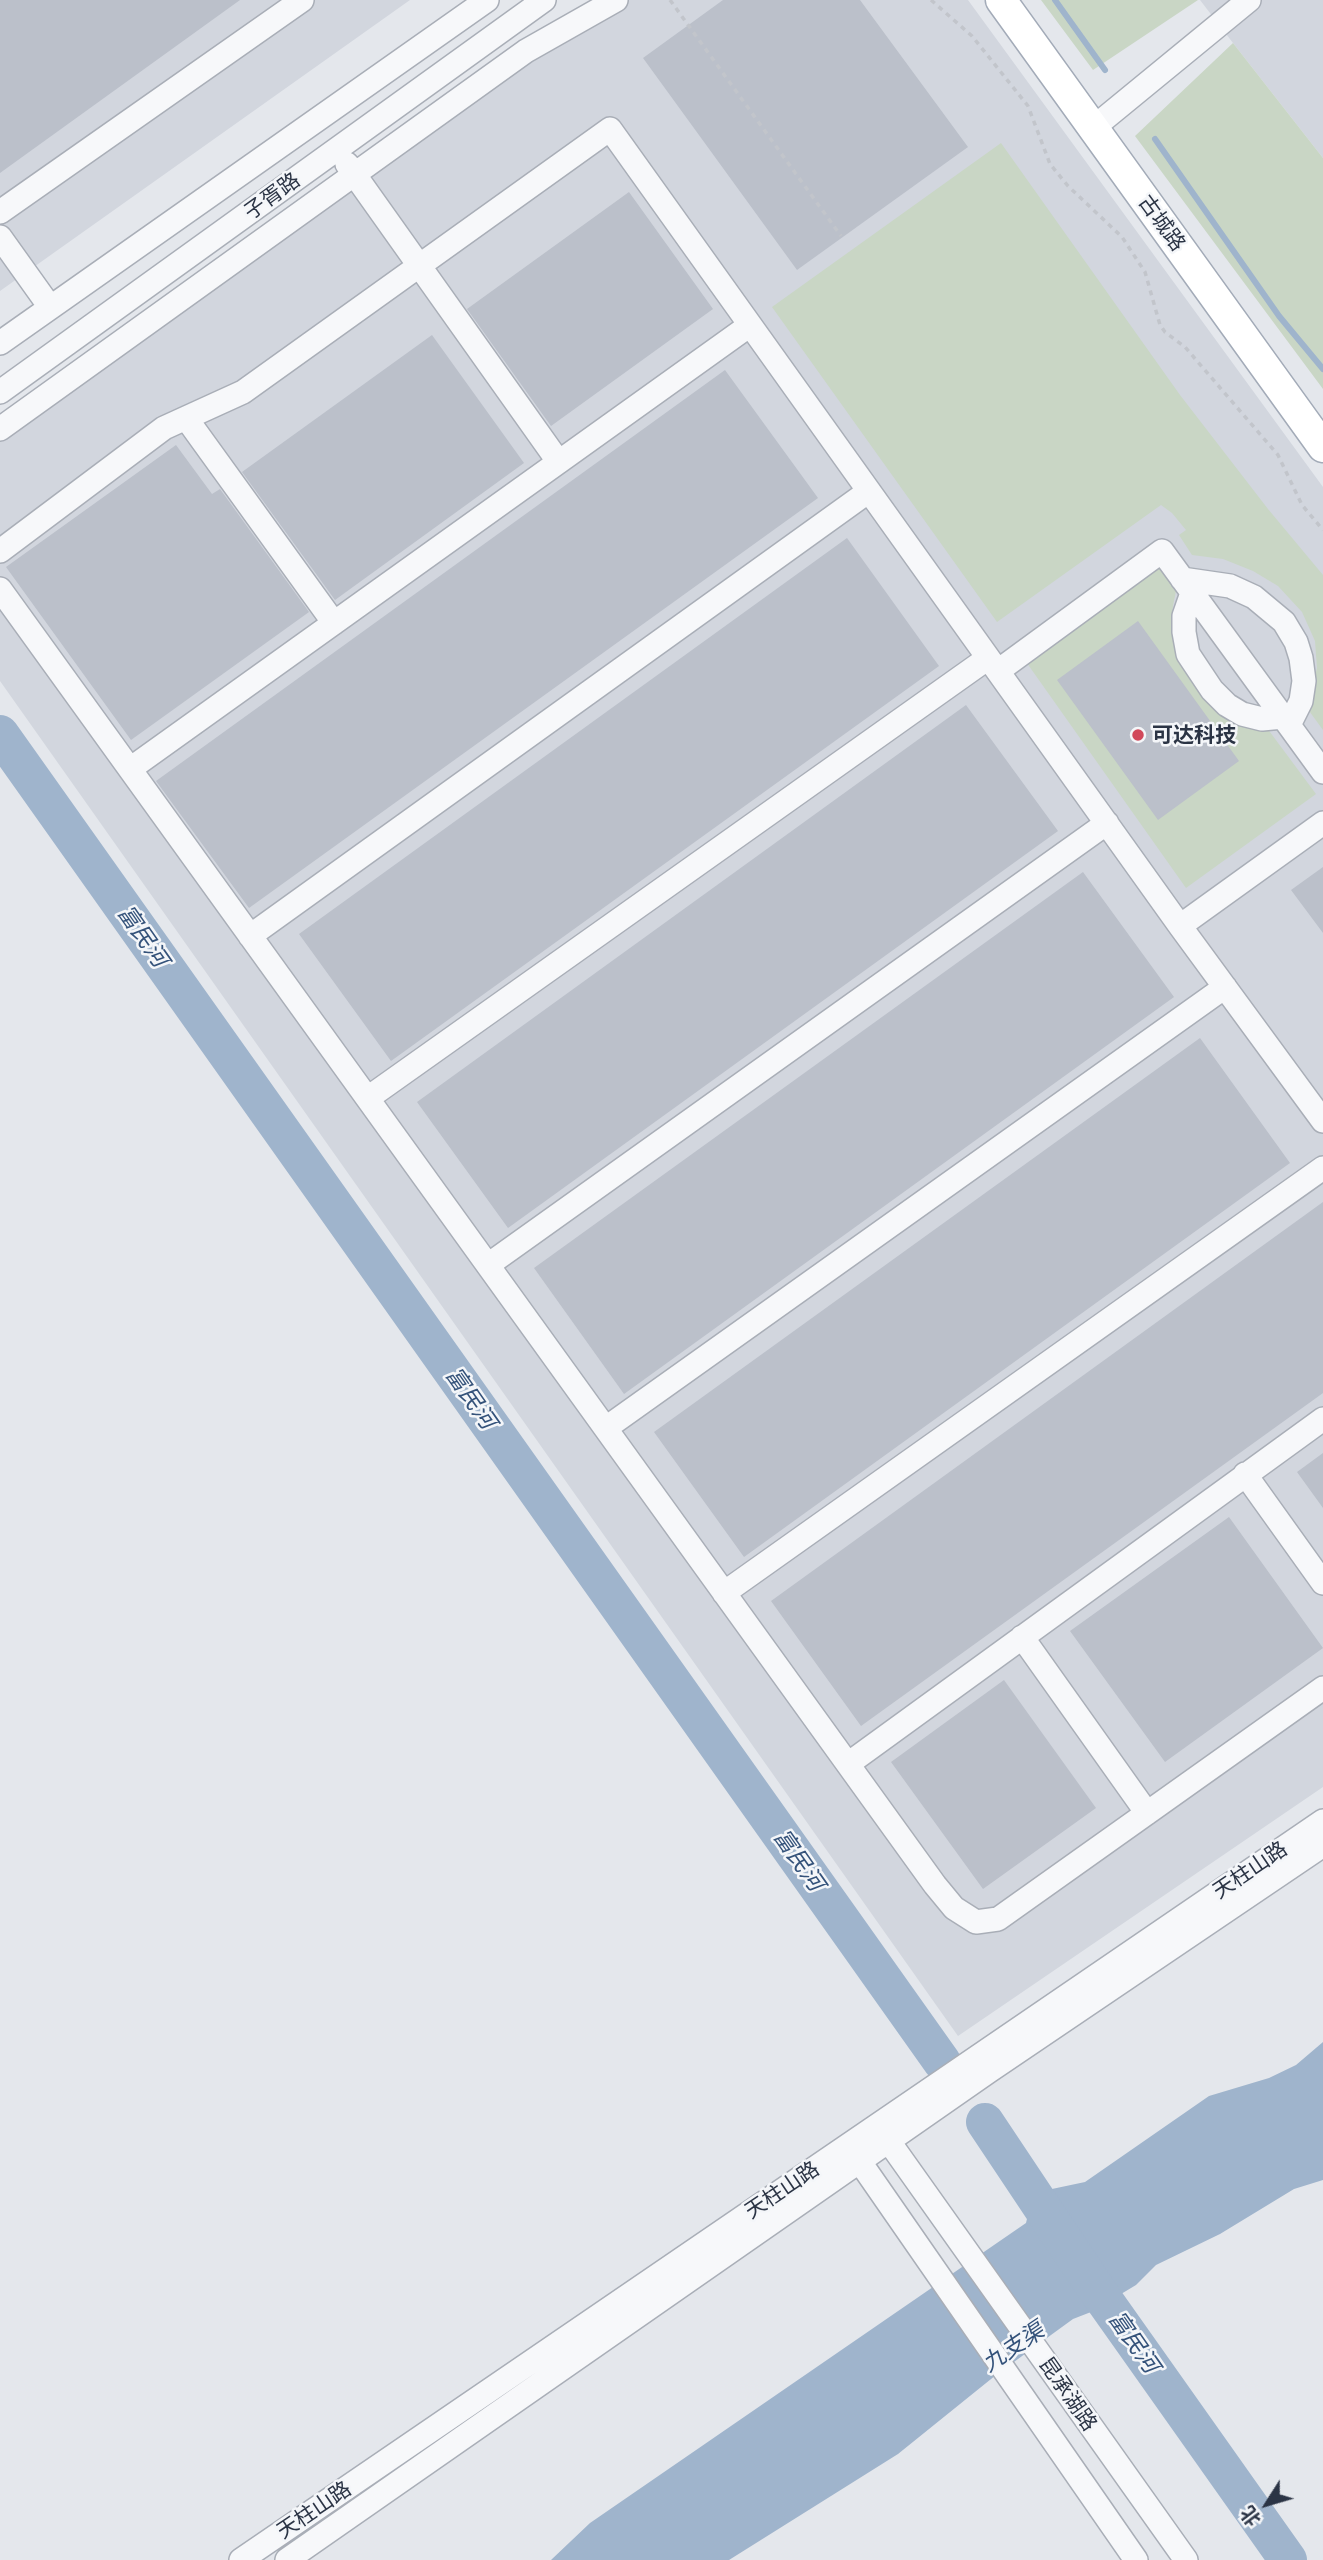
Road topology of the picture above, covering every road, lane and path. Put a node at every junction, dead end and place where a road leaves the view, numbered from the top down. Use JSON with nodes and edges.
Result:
{"nodes":[{"id":1,"x":302,"y":0,"type":"edge"},
{"id":2,"x":487,"y":0,"type":"edge"},
{"id":3,"x":544,"y":0,"type":"edge"},
{"id":4,"x":616,"y":0,"type":"edge"},
{"id":5,"x":670,"y":0,"type":"edge"},
{"id":6,"x":931,"y":0,"type":"edge"},
{"id":7,"x":1001,"y":0,"type":"edge"},
{"id":8,"x":1022,"y":0,"type":"edge"},
{"id":9,"x":1249,"y":0,"type":"edge"},
{"id":10,"x":1100,"y":122,"type":"junction"},
{"id":11,"x":337,"y":149,"type":"junction"},
{"id":12,"x":354,"y":174,"type":"junction"},
{"id":13,"x":0,"y":212,"type":"edge"},
{"id":14,"x":841,"y":236,"type":"dead end"},
{"id":15,"x":0,"y":237,"type":"edge"},
{"id":16,"x":419,"y":266,"type":"junction"},
{"id":17,"x":50,"y":307,"type":"junction"},
{"id":18,"x":750,"y":325,"type":"junction"},
{"id":19,"x":0,"y":343,"type":"edge"},
{"id":20,"x":0,"y":392,"type":"edge"},
{"id":21,"x":186,"y":418,"type":"junction"},
{"id":22,"x":1323,"y":418,"type":"edge"},
{"id":23,"x":0,"y":429,"type":"edge"},
{"id":24,"x":1323,"y":447,"type":"edge"},
{"id":25,"x":558,"y":461,"type":"junction"},
{"id":26,"x":869,"y":491,"type":"junction"},
{"id":27,"x":1323,"y":530,"type":"edge"},
{"id":28,"x":0,"y":551,"type":"edge"},
{"id":29,"x":1187,"y":586,"type":"junction"},
{"id":30,"x":0,"y":589,"type":"edge"},
{"id":31,"x":334,"y":623,"type":"junction"},
{"id":32,"x":993,"y":664,"type":"junction"},
{"id":33,"x":1286,"y":721,"type":"junction"},
{"id":34,"x":130,"y":769,"type":"junction"},
{"id":35,"x":1323,"y":772,"type":"edge"},
{"id":36,"x":1107,"y":823,"type":"junction"},
{"id":37,"x":1323,"y":823,"type":"edge"},
{"id":38,"x":1180,"y":926,"type":"junction"},
{"id":39,"x":250,"y":936,"type":"junction"},
{"id":40,"x":1225,"y":987,"type":"junction"},
{"id":41,"x":368,"y":1098,"type":"junction"},
{"id":42,"x":1323,"y":1121,"type":"edge"},
{"id":43,"x":1323,"y":1168,"type":"edge"},
{"id":44,"x":488,"y":1265,"type":"junction"},
{"id":45,"x":1323,"y":1419,"type":"edge"},
{"id":46,"x":606,"y":1428,"type":"junction"},
{"id":47,"x":1244,"y":1474,"type":"junction"},
{"id":48,"x":1323,"y":1583,"type":"edge"},
{"id":49,"x":724,"y":1593,"type":"junction"},
{"id":50,"x":1022,"y":1637,"type":"junction"},
{"id":51,"x":1323,"y":1688,"type":"edge"},
{"id":52,"x":848,"y":1765,"type":"junction"},
{"id":53,"x":1147,"y":1813,"type":"junction"},
{"id":54,"x":1323,"y":1821,"type":"edge"},
{"id":55,"x":1323,"y":1845,"type":"edge"},
{"id":56,"x":884,"y":2133,"type":"junction"},
{"id":57,"x":854,"y":2153,"type":"junction"},
{"id":58,"x":241,"y":2560,"type":"edge"},
{"id":59,"x":287,"y":2560,"type":"edge"},
{"id":60,"x":1136,"y":2560,"type":"edge"},
{"id":61,"x":1186,"y":2560,"type":"edge"}],
"edges":[{"from":1,"to":13,"type":"street"},
{"from":2,"to":17,"type":"street","name":"子胥路"},
{"from":3,"to":11,"type":"street","name":"子胥路"},
{"from":4,"to":12,"type":"street"},
{"from":5,"to":14,"type":"path"},
{"from":6,"to":27,"type":"path"},
{"from":7,"to":10,"type":"main road","name":"古城路"},
{"from":8,"to":10,"type":"main road","name":"古城路"},
{"from":9,"to":10,"type":"street"},
{"from":10,"to":22,"type":"main road","name":"古城路"},
{"from":10,"to":24,"type":"main road","name":"古城路"},
{"from":11,"to":12,"type":"street"},
{"from":11,"to":20,"type":"street","name":"子胥路"},
{"from":12,"to":16,"type":"street"},
{"from":12,"to":23,"type":"street"},
{"from":15,"to":17,"type":"street"},
{"from":16,"to":18,"type":"street"},
{"from":16,"to":21,"type":"street"},
{"from":16,"to":25,"type":"street"},
{"from":17,"to":19,"type":"street","name":"子胥路"},
{"from":18,"to":25,"type":"street"},
{"from":18,"to":26,"type":"street"},
{"from":21,"to":28,"type":"street"},
{"from":21,"to":31,"type":"street"},
{"from":25,"to":31,"type":"street"},
{"from":26,"to":32,"type":"street"},
{"from":26,"to":39,"type":"street"},
{"from":29,"to":32,"type":"street"},
{"from":29,"to":33,"type":"street"},
{"from":29,"to":33,"type":"street"},
{"from":29,"to":33,"type":"street"},
{"from":30,"to":34,"type":"street"},
{"from":31,"to":34,"type":"street"},
{"from":32,"to":36,"type":"street"},
{"from":32,"to":41,"type":"street"},
{"from":33,"to":35,"type":"street"},
{"from":34,"to":39,"type":"street"},
{"from":36,"to":38,"type":"street"},
{"from":36,"to":44,"type":"street"},
{"from":37,"to":38,"type":"street"},
{"from":38,"to":40,"type":"street"},
{"from":39,"to":41,"type":"street"},
{"from":40,"to":42,"type":"street"},
{"from":40,"to":46,"type":"street"},
{"from":41,"to":44,"type":"street"},
{"from":43,"to":49,"type":"street"},
{"from":44,"to":46,"type":"street"},
{"from":45,"to":47,"type":"street"},
{"from":46,"to":49,"type":"street"},
{"from":47,"to":48,"type":"street"},
{"from":47,"to":50,"type":"street"},
{"from":49,"to":52,"type":"street"},
{"from":50,"to":52,"type":"street"},
{"from":50,"to":53,"type":"street"},
{"from":51,"to":53,"type":"street"},
{"from":52,"to":53,"type":"street"},
{"from":54,"to":56,"type":"street","name":"天柱山路"},
{"from":55,"to":56,"type":"street","name":"天柱山路"},
{"from":56,"to":57,"type":"street","name":"天柱山路"},
{"from":56,"to":61,"type":"street","name":"昆承湖路"},
{"from":57,"to":58,"type":"street","name":"天柱山路"},
{"from":57,"to":59,"type":"street","name":"天柱山路"},
{"from":57,"to":60,"type":"street","name":"昆承湖路"}]}
